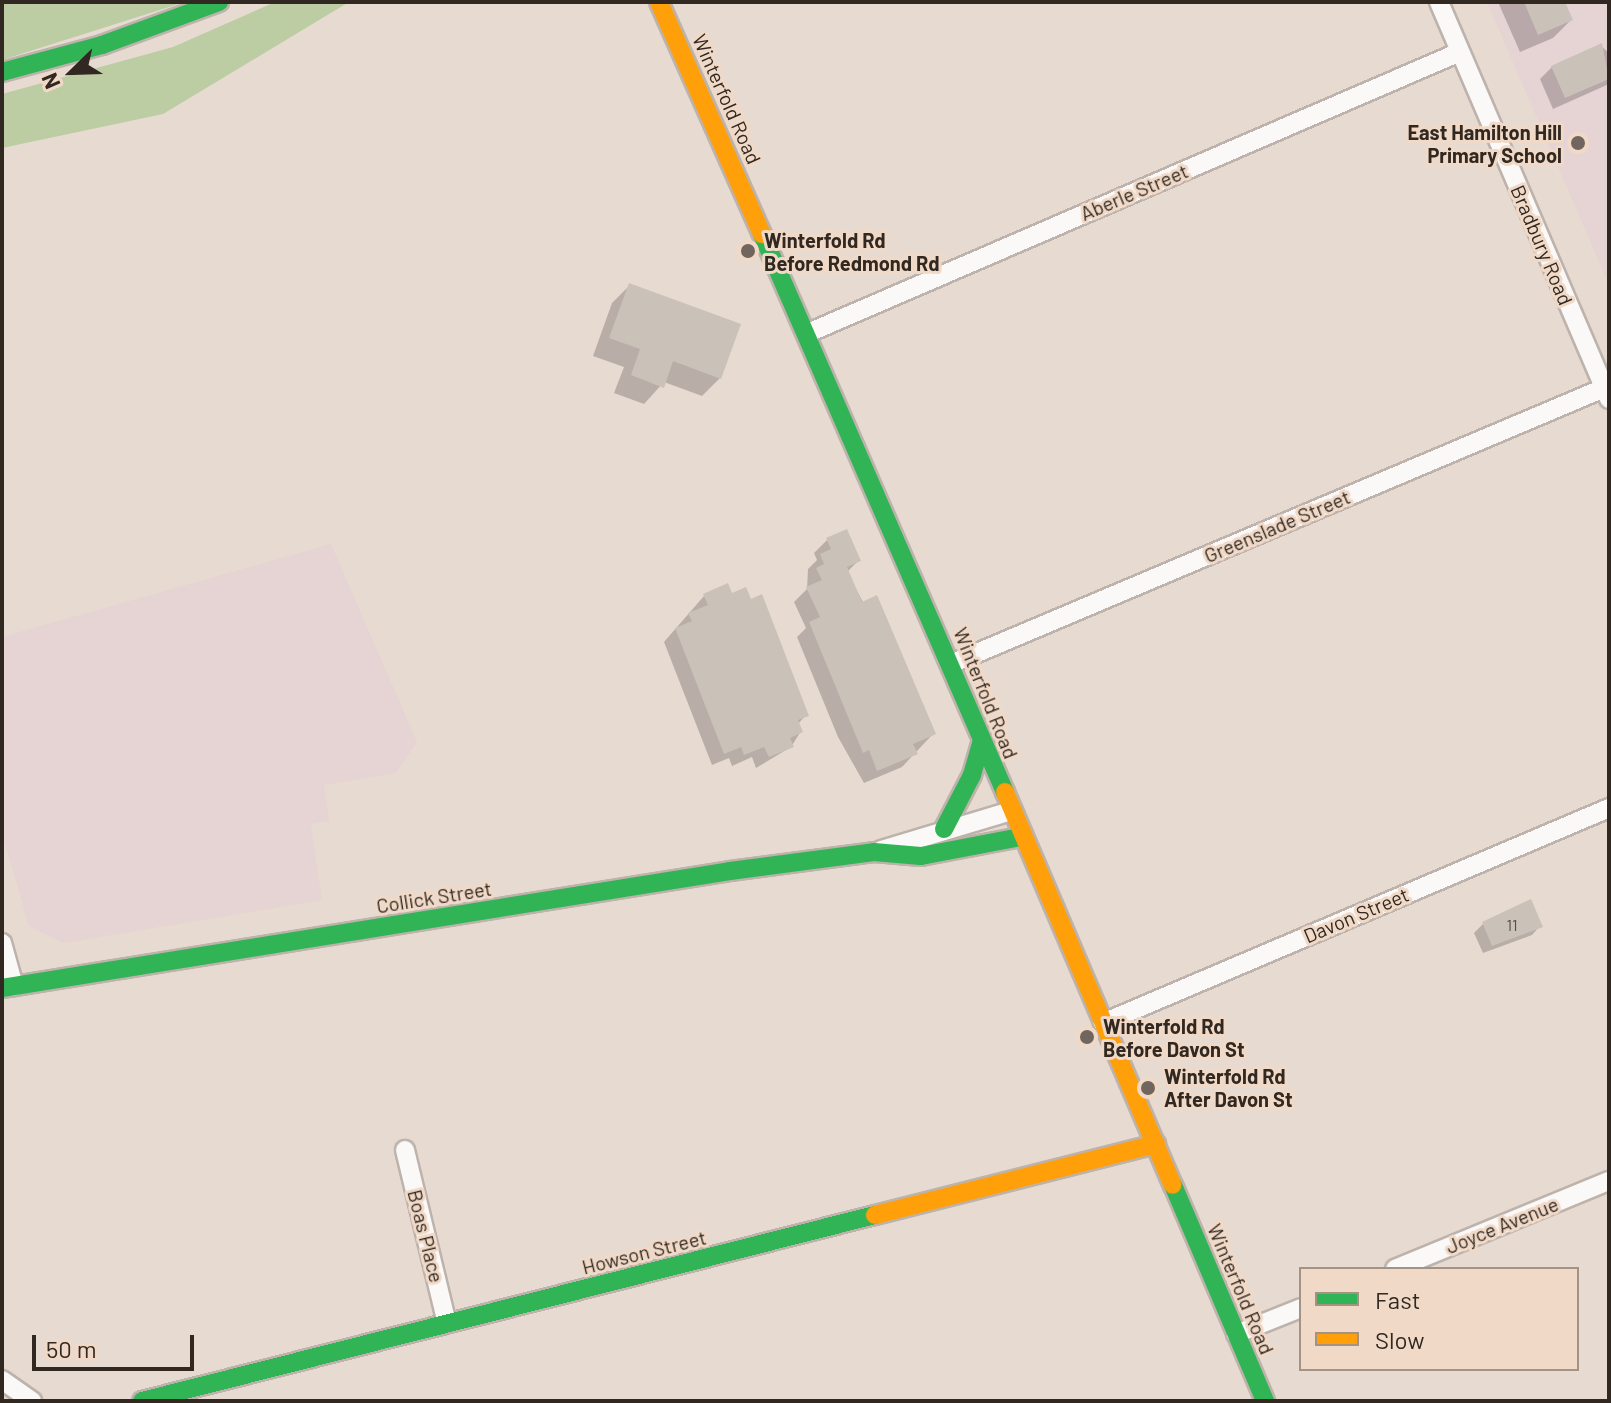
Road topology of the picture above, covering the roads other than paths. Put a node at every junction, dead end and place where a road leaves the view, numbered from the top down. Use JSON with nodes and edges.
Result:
{"nodes":[{"id":1,"x":219,"y":2,"type":"edge"},
{"id":2,"x":1439,"y":2,"type":"edge"},
{"id":3,"x":663,"y":3,"type":"edge"},
{"id":4,"x":1460,"y":52,"type":"junction"},
{"id":5,"x":2,"y":72,"type":"edge"},
{"id":6,"x":808,"y":333,"type":"junction"},
{"id":7,"x":1606,"y":394,"type":"edge"},
{"id":8,"x":951,"y":664,"type":"junction"},
{"id":9,"x":982,"y":740,"type":"junction"},
{"id":10,"x":1609,"y":808,"type":"edge"},
{"id":11,"x":1011,"y":811,"type":"junction"},
{"id":12,"x":944,"y":829,"type":"junction"},
{"id":13,"x":1021,"y":837,"type":"junction"},
{"id":14,"x":874,"y":852,"type":"junction"},
{"id":15,"x":2,"y":943,"type":"edge"},
{"id":16,"x":8,"y":987,"type":"edge"},
{"id":17,"x":1103,"y":1023,"type":"junction"},
{"id":18,"x":1156,"y":1144,"type":"junction"},
{"id":19,"x":405,"y":1150,"type":"dead end"},
{"id":20,"x":1609,"y":1181,"type":"edge"},
{"id":21,"x":1400,"y":1267,"type":"edge"},
{"id":22,"x":1299,"y":1309,"type":"edge"},
{"id":23,"x":447,"y":1323,"type":"junction"},
{"id":24,"x":1236,"y":1334,"type":"junction"},
{"id":25,"x":2,"y":1380,"type":"edge"},
{"id":26,"x":32,"y":1401,"type":"edge"},
{"id":27,"x":142,"y":1401,"type":"edge"},
{"id":28,"x":1265,"y":1401,"type":"edge"}],
"edges":[{"from":1,"to":5,"type":"main road"},
{"from":2,"to":4,"type":"street","name":"Bradbury Road"},
{"from":3,"to":6,"type":"main road","name":"Winterfold Road"},
{"from":4,"to":6,"type":"street","name":"Aberle Street"},
{"from":4,"to":7,"type":"street","name":"Bradbury Road"},
{"from":6,"to":8,"type":"main road","name":"Winterfold Road"},
{"from":7,"to":8,"type":"street","name":"Greenslade Street"},
{"from":8,"to":9,"type":"main road","name":"Winterfold Road"},
{"from":9,"to":11,"type":"main road","name":"Winterfold Road"},
{"from":9,"to":12,"type":"main road"},
{"from":10,"to":17,"type":"street","name":"Davon Street"},
{"from":11,"to":12,"type":"street","name":"Collick Street"},
{"from":11,"to":13,"type":"main road","name":"Winterfold Road"},
{"from":12,"to":14,"type":"street","name":"Collick Street"},
{"from":13,"to":14,"type":"main road","name":"Collick Street"},
{"from":13,"to":17,"type":"main road","name":"Winterfold Road"},
{"from":14,"to":16,"type":"main road","name":"Collick Street"},
{"from":15,"to":16,"type":"street"},
{"from":17,"to":18,"type":"main road","name":"Winterfold Road"},
{"from":18,"to":23,"type":"main road","name":"Howson Street"},
{"from":18,"to":24,"type":"main road","name":"Winterfold Road"},
{"from":19,"to":23,"type":"street","name":"Boas Place"},
{"from":20,"to":21,"type":"street","name":"Joyce Avenue"},
{"from":22,"to":24,"type":"street"},
{"from":23,"to":27,"type":"main road","name":"Howson Street"},
{"from":24,"to":28,"type":"main road","name":"Winterfold Road"},
{"from":25,"to":26,"type":"street"}]}
